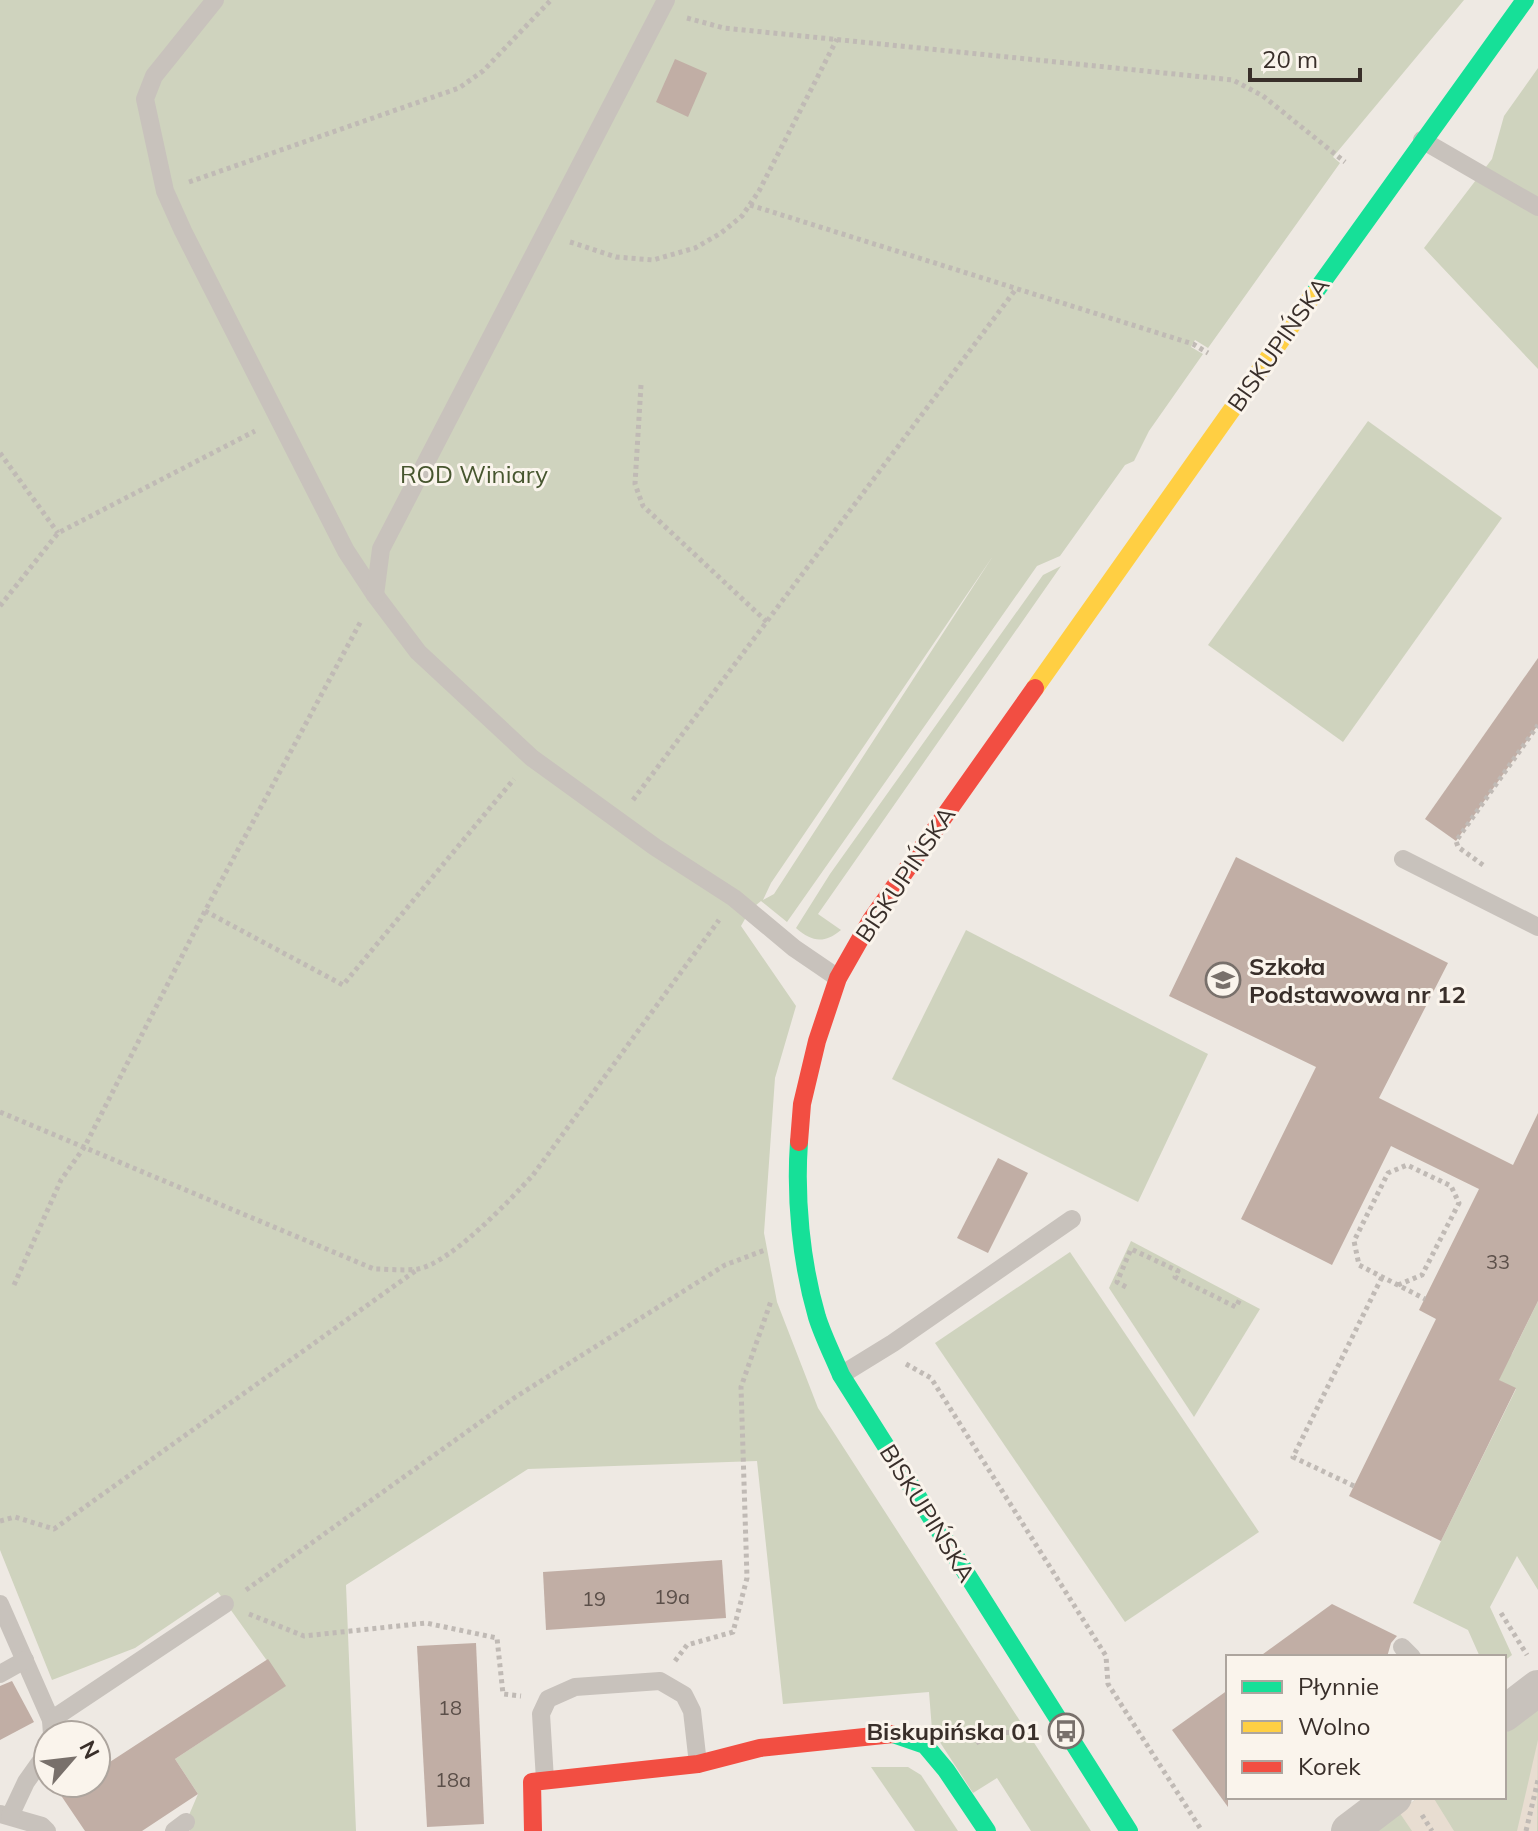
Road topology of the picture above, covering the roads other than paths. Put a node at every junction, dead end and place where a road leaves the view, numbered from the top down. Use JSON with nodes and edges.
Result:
{"nodes":[{"id":1,"x":215,"y":0,"type":"edge"},
{"id":2,"x":1525,"y":0,"type":"edge"},
{"id":3,"x":664,"y":4,"type":"edge"},
{"id":4,"x":1422,"y":140,"type":"junction"},
{"id":5,"x":1538,"y":207,"type":"edge"},
{"id":6,"x":375,"y":595,"type":"junction"},
{"id":7,"x":1403,"y":859,"type":"dead end"},
{"id":8,"x":1538,"y":927,"type":"edge"},
{"id":9,"x":838,"y":978,"type":"junction"},
{"id":10,"x":1072,"y":1219,"type":"dead end"},
{"id":11,"x":841,"y":1375,"type":"junction"},
{"id":12,"x":0,"y":1604,"type":"edge"},
{"id":13,"x":225,"y":1604,"type":"road end"},
{"id":14,"x":25,"y":1660,"type":"junction"},
{"id":15,"x":1534,"y":1673,"type":"edge"},
{"id":16,"x":0,"y":1674,"type":"edge"},
{"id":17,"x":1506,"y":1711,"type":"edge"},
{"id":18,"x":48,"y":1719,"type":"edge"},
{"id":19,"x":65,"y":1719,"type":"edge"},
{"id":20,"x":698,"y":1764,"type":"junction"},
{"id":21,"x":32,"y":1774,"type":"edge"},
{"id":22,"x":545,"y":1780,"type":"junction"},
{"id":23,"x":1391,"y":1799,"type":"edge"},
{"id":24,"x":5,"y":1815,"type":"edge"},
{"id":25,"x":47,"y":1831,"type":"edge"},
{"id":26,"x":533,"y":1831,"type":"edge"},
{"id":27,"x":987,"y":1831,"type":"edge"},
{"id":28,"x":1129,"y":1831,"type":"edge"},
{"id":29,"x":1349,"y":1831,"type":"edge"}],
"edges":[{"from":1,"to":6,"type":"lane"},
{"from":2,"to":4,"type":"street","name":"BISKUPIŃSKA"},
{"from":3,"to":6,"type":"lane"},
{"from":4,"to":5,"type":"lane"},
{"from":4,"to":9,"type":"street","name":"BISKUPIŃSKA"},
{"from":6,"to":9,"type":"lane"},
{"from":7,"to":8,"type":"lane"},
{"from":9,"to":11,"type":"street","name":"BISKUPIŃSKA"},
{"from":10,"to":11,"type":"lane"},
{"from":11,"to":28,"type":"street","name":"BISKUPIŃSKA"},
{"from":12,"to":14,"type":"lane"},
{"from":13,"to":19,"type":"lane"},
{"from":14,"to":16,"type":"lane"},
{"from":14,"to":18,"type":"lane"},
{"from":15,"to":17,"type":"street"},
{"from":20,"to":22,"type":"street"},
{"from":20,"to":22,"type":"lane"},
{"from":20,"to":27,"type":"street"},
{"from":21,"to":24,"type":"lane"},
{"from":22,"to":26,"type":"street"},
{"from":23,"to":29,"type":"street"},
{"from":24,"to":25,"type":"lane"}]}
